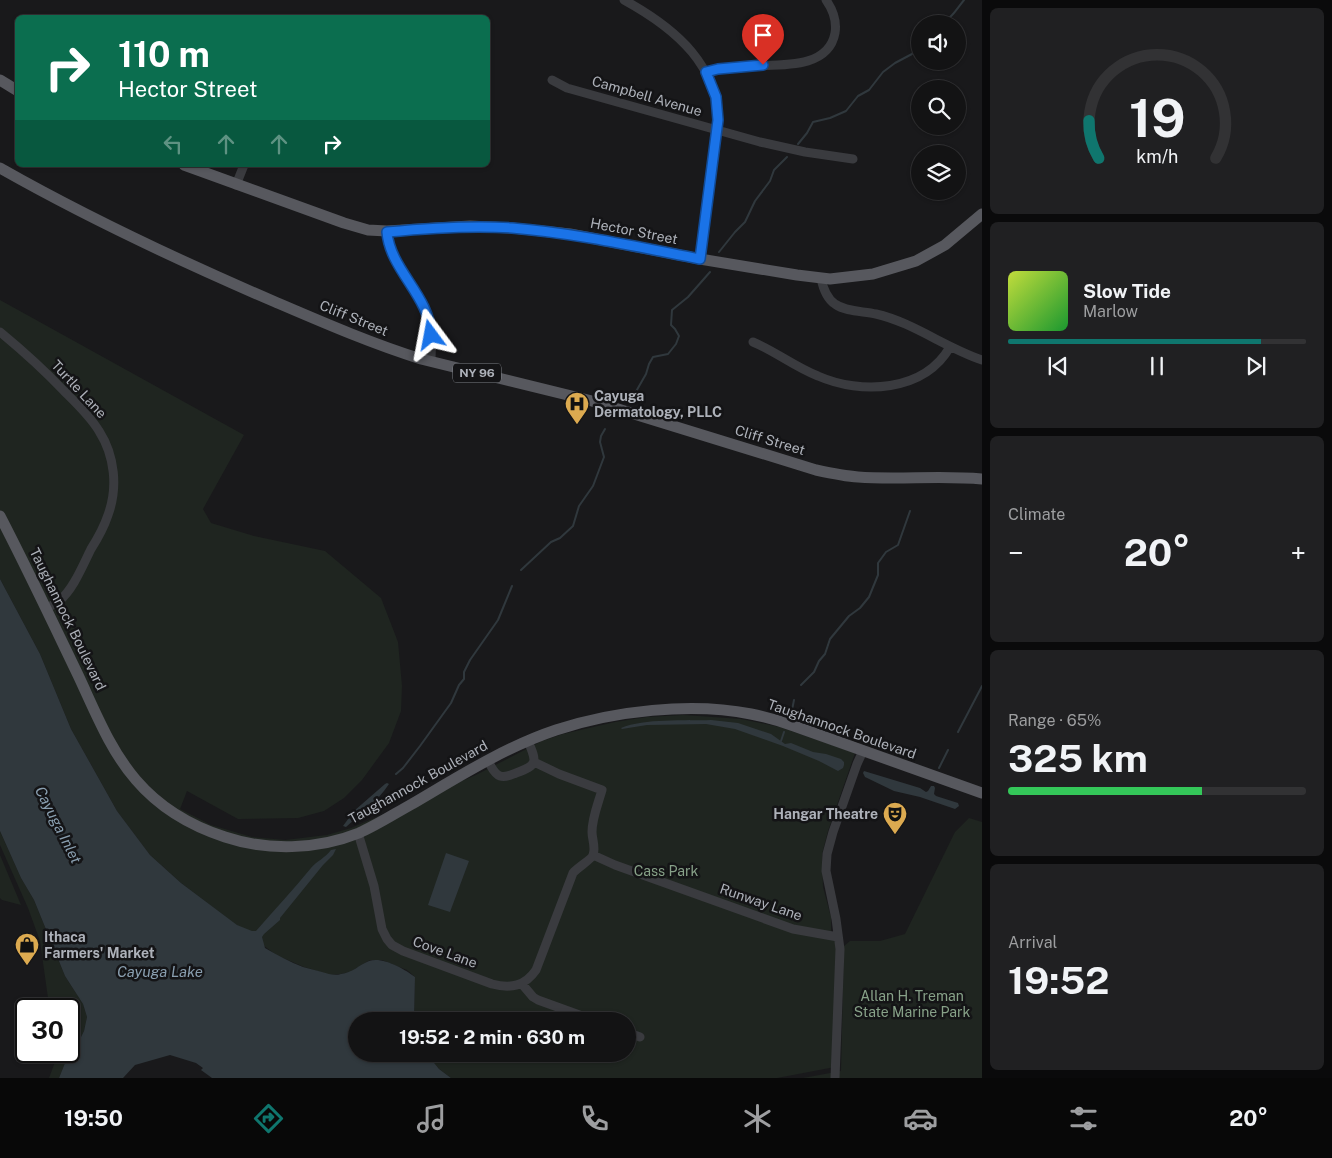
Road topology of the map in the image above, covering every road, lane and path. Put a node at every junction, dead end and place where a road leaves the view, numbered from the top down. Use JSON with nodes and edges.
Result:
{"nodes":[{"id":1,"x":624,"y":0,"type":"edge"},
{"id":2,"x":826,"y":0,"type":"edge"},
{"id":3,"x":706,"y":72,"type":"junction"},
{"id":4,"x":0,"y":80,"type":"edge"},
{"id":5,"x":552,"y":80,"type":"dead end"},
{"id":6,"x":15,"y":89,"type":"edge"},
{"id":7,"x":717,"y":131,"type":"junction"},
{"id":8,"x":853,"y":159,"type":"dead end"},
{"id":9,"x":189,"y":167,"type":"edge"},
{"id":10,"x":243,"y":167,"type":"edge"},
{"id":11,"x":0,"y":168,"type":"edge"},
{"id":12,"x":236,"y":185,"type":"junction"},
{"id":13,"x":982,"y":214,"type":"edge"},
{"id":14,"x":387,"y":232,"type":"junction"},
{"id":15,"x":700,"y":259,"type":"junction"},
{"id":16,"x":821,"y":278,"type":"junction"},
{"id":17,"x":0,"y":332,"type":"edge"},
{"id":18,"x":753,"y":342,"type":"dead end"},
{"id":19,"x":950,"y":347,"type":"junction"},
{"id":20,"x":982,"y":360,"type":"edge"},
{"id":21,"x":431,"y":361,"type":"junction"},
{"id":22,"x":982,"y":479,"type":"edge"},
{"id":23,"x":0,"y":516,"type":"edge"},
{"id":24,"x":46,"y":608,"type":"junction"},
{"id":25,"x":528,"y":741,"type":"junction"},
{"id":26,"x":863,"y":750,"type":"junction"},
{"id":27,"x":488,"y":761,"type":"junction"},
{"id":28,"x":534,"y":762,"type":"junction"},
{"id":29,"x":982,"y":793,"type":"edge"},
{"id":30,"x":358,"y":833,"type":"junction"},
{"id":31,"x":593,"y":855,"type":"junction"},
{"id":32,"x":838,"y":937,"type":"junction"},
{"id":33,"x":522,"y":984,"type":"junction"},
{"id":34,"x":571,"y":1012,"type":"edge"},
{"id":35,"x":636,"y":1036,"type":"edge"},
{"id":36,"x":640,"y":1037,"type":"dead end"},
{"id":37,"x":835,"y":1078,"type":"edge"}],
"edges":[{"from":1,"to":3,"type":"street"},
{"from":2,"to":3,"type":"street"},
{"from":3,"to":7,"type":"street"},
{"from":4,"to":6,"type":"main road"},
{"from":5,"to":7,"type":"street","name":"Campbell Avenue"},
{"from":7,"to":8,"type":"street","name":"Campbell Avenue"},
{"from":7,"to":15,"type":"street"},
{"from":9,"to":12,"type":"main road","name":"Hector Street"},
{"from":10,"to":12,"type":"street"},
{"from":11,"to":21,"type":"main road","name":"Cliff Street","number":"NY 96"},
{"from":12,"to":14,"type":"main road","name":"Hector Street"},
{"from":13,"to":16,"type":"main road","name":"Hector Street"},
{"from":14,"to":15,"type":"main road","name":"Hector Street"},
{"from":14,"to":21,"type":"street"},
{"from":15,"to":16,"type":"main road","name":"Hector Street"},
{"from":16,"to":19,"type":"street"},
{"from":17,"to":24,"type":"street","name":"Turtle Lane"},
{"from":18,"to":19,"type":"street"},
{"from":19,"to":20,"type":"street"},
{"from":21,"to":22,"type":"main road","name":"Cliff Street","number":"NY 96"},
{"from":23,"to":24,"type":"main road","name":"Taughannock Boulevard"},
{"from":24,"to":30,"type":"main road","name":"Taughannock Boulevard"},
{"from":25,"to":26,"type":"main road","name":"Taughannock Boulevard"},
{"from":25,"to":27,"type":"main road","name":"Taughannock Boulevard"},
{"from":25,"to":28,"type":"street"},
{"from":26,"to":29,"type":"main road","name":"Taughannock Boulevard"},
{"from":26,"to":32,"type":"street"},
{"from":27,"to":28,"type":"street"},
{"from":27,"to":30,"type":"main road","name":"Taughannock Boulevard"},
{"from":28,"to":31,"type":"street"},
{"from":30,"to":33,"type":"street","name":"Cove Lane"},
{"from":31,"to":32,"type":"street","name":"Runway Lane"},
{"from":31,"to":33,"type":"street"},
{"from":32,"to":37,"type":"street"},
{"from":33,"to":34,"type":"street"},
{"from":35,"to":36,"type":"street"}]}
